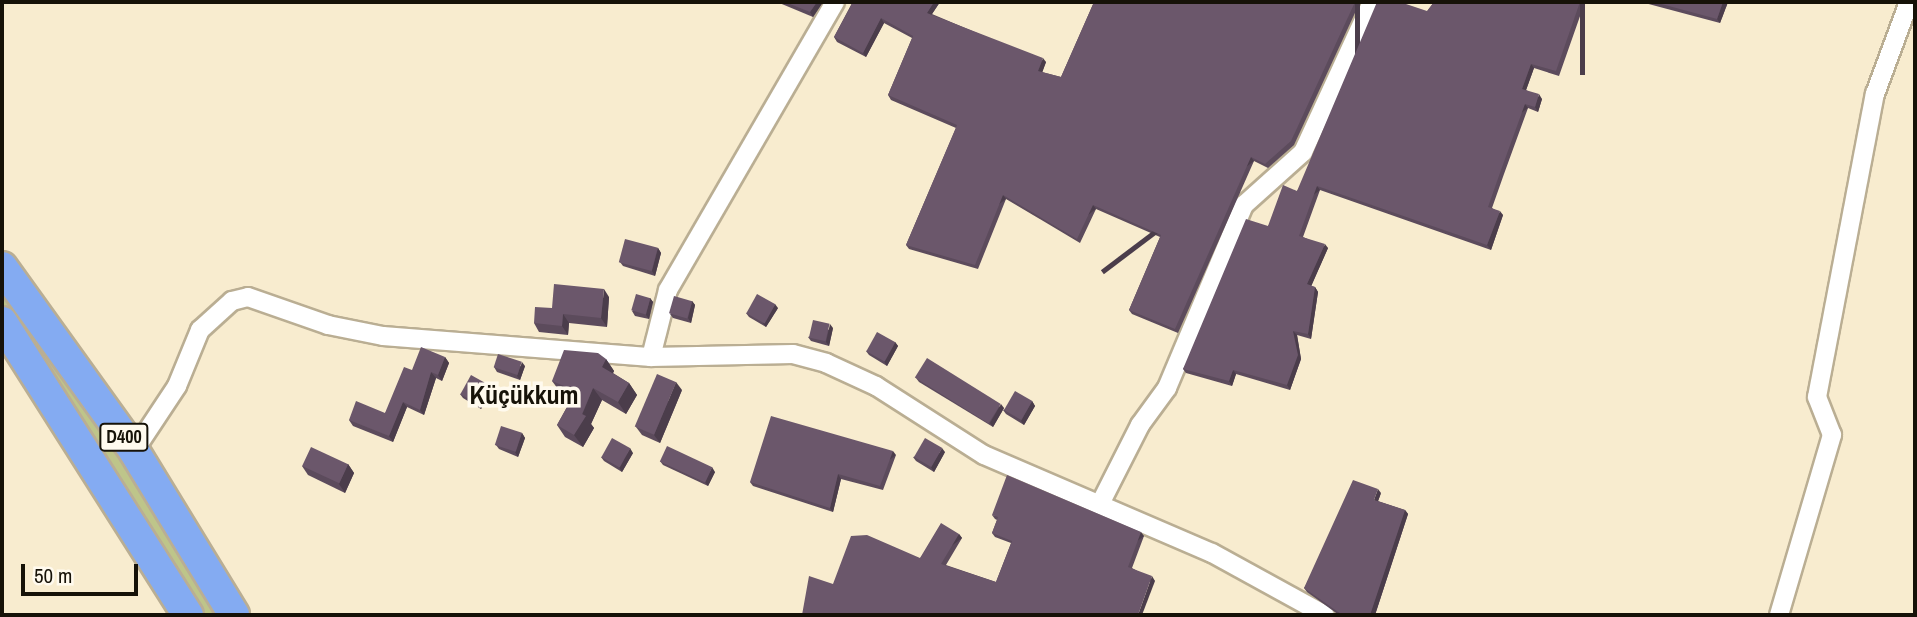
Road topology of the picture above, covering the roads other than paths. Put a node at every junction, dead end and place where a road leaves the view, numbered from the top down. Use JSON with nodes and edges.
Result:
{"nodes":[{"id":1,"x":835,"y":2,"type":"edge"},
{"id":2,"x":1372,"y":2,"type":"edge"},
{"id":3,"x":1909,"y":2,"type":"edge"},
{"id":4,"x":2,"y":267,"type":"edge"},
{"id":5,"x":2,"y":322,"type":"edge"},
{"id":6,"x":651,"y":357,"type":"junction"},
{"id":7,"x":134,"y":451,"type":"junction"},
{"id":8,"x":1100,"y":504,"type":"junction"},
{"id":9,"x":188,"y":615,"type":"edge"},
{"id":10,"x":234,"y":615,"type":"edge"},
{"id":11,"x":1325,"y":615,"type":"edge"},
{"id":12,"x":1779,"y":615,"type":"edge"}],
"edges":[{"from":1,"to":6,"type":"street"},
{"from":2,"to":8,"type":"street"},
{"from":3,"to":12,"type":"street"},
{"from":4,"to":7,"type":"highway","number":"D400"},
{"from":5,"to":9,"type":"highway","number":"D400"},
{"from":6,"to":7,"type":"street"},
{"from":6,"to":8,"type":"street"},
{"from":7,"to":10,"type":"highway","number":"D400"},
{"from":8,"to":11,"type":"street"}]}
